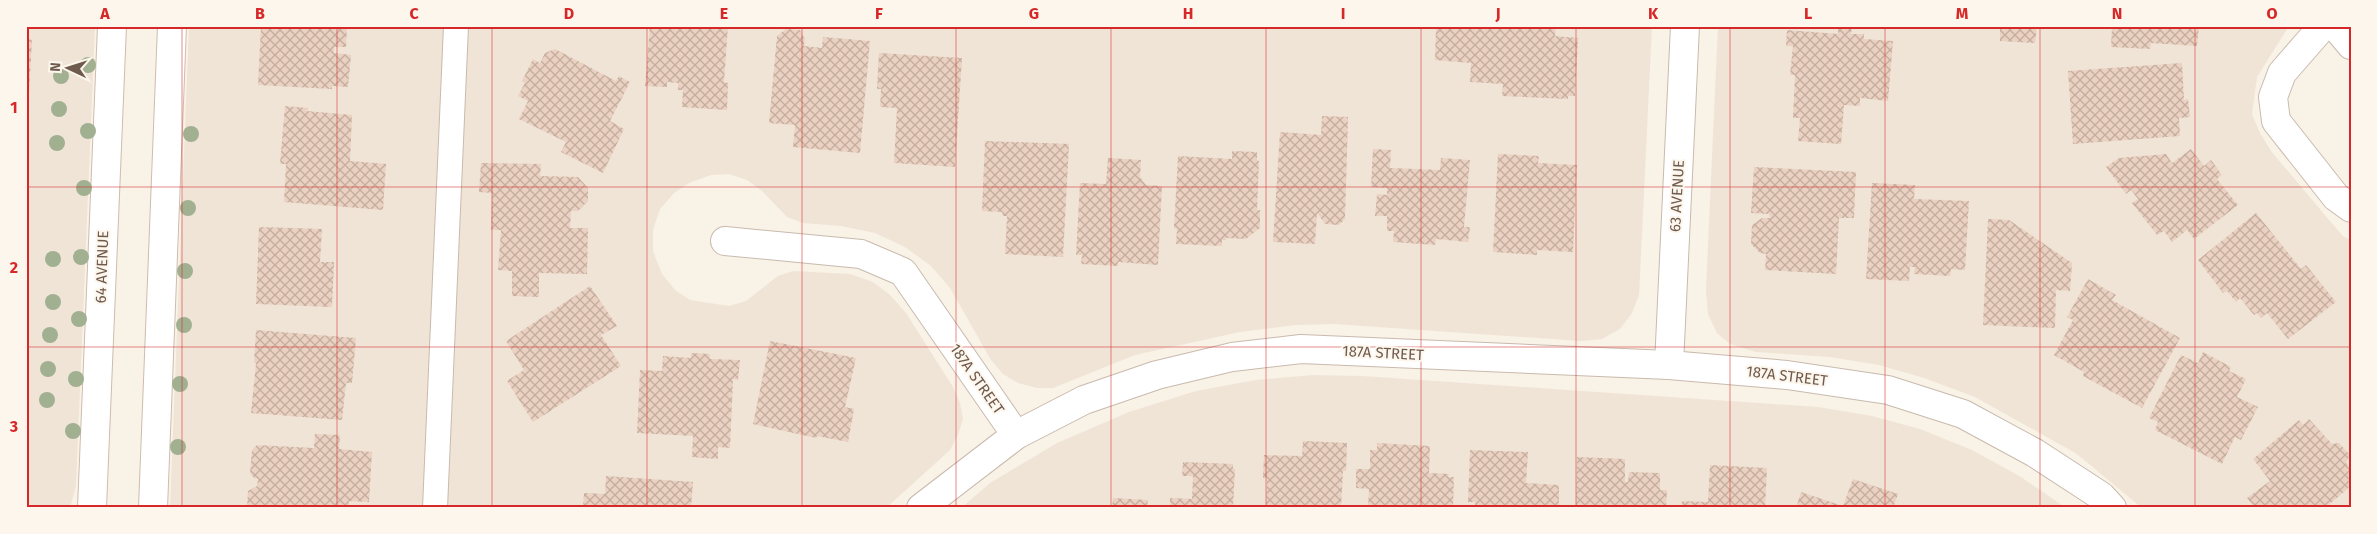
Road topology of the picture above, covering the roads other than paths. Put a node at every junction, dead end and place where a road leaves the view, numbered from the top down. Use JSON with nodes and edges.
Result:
{"nodes":[{"id":1,"x":112,"y":26,"type":"edge"},
{"id":2,"x":172,"y":26,"type":"edge"},
{"id":3,"x":456,"y":26,"type":"edge"},
{"id":4,"x":1685,"y":26,"type":"edge"},
{"id":5,"x":2323,"y":26,"type":"edge"},
{"id":6,"x":2334,"y":26,"type":"edge"},
{"id":7,"x":2351,"y":45,"type":"edge"},
{"id":8,"x":2351,"y":208,"type":"edge"},
{"id":9,"x":725,"y":241,"type":"dead end"},
{"id":10,"x":1669,"y":365,"type":"junction"},
{"id":11,"x":1016,"y":435,"type":"junction"},
{"id":12,"x":92,"y":508,"type":"edge"},
{"id":13,"x":153,"y":508,"type":"edge"},
{"id":14,"x":435,"y":508,"type":"edge"},
{"id":15,"x":921,"y":508,"type":"edge"},
{"id":16,"x":2112,"y":508,"type":"edge"}],
"edges":[{"from":1,"to":12,"type":"street","name":"64 AVENUE"},
{"from":2,"to":13,"type":"street"},
{"from":3,"to":14,"type":"lane"},
{"from":4,"to":10,"type":"street","name":"63 AVENUE"},
{"from":5,"to":8,"type":"street"},
{"from":6,"to":7,"type":"street"},
{"from":9,"to":11,"type":"street","name":"187A STREET"},
{"from":10,"to":11,"type":"street","name":"187A STREET"},
{"from":10,"to":16,"type":"street","name":"187A STREET"},
{"from":11,"to":15,"type":"street"}]}
